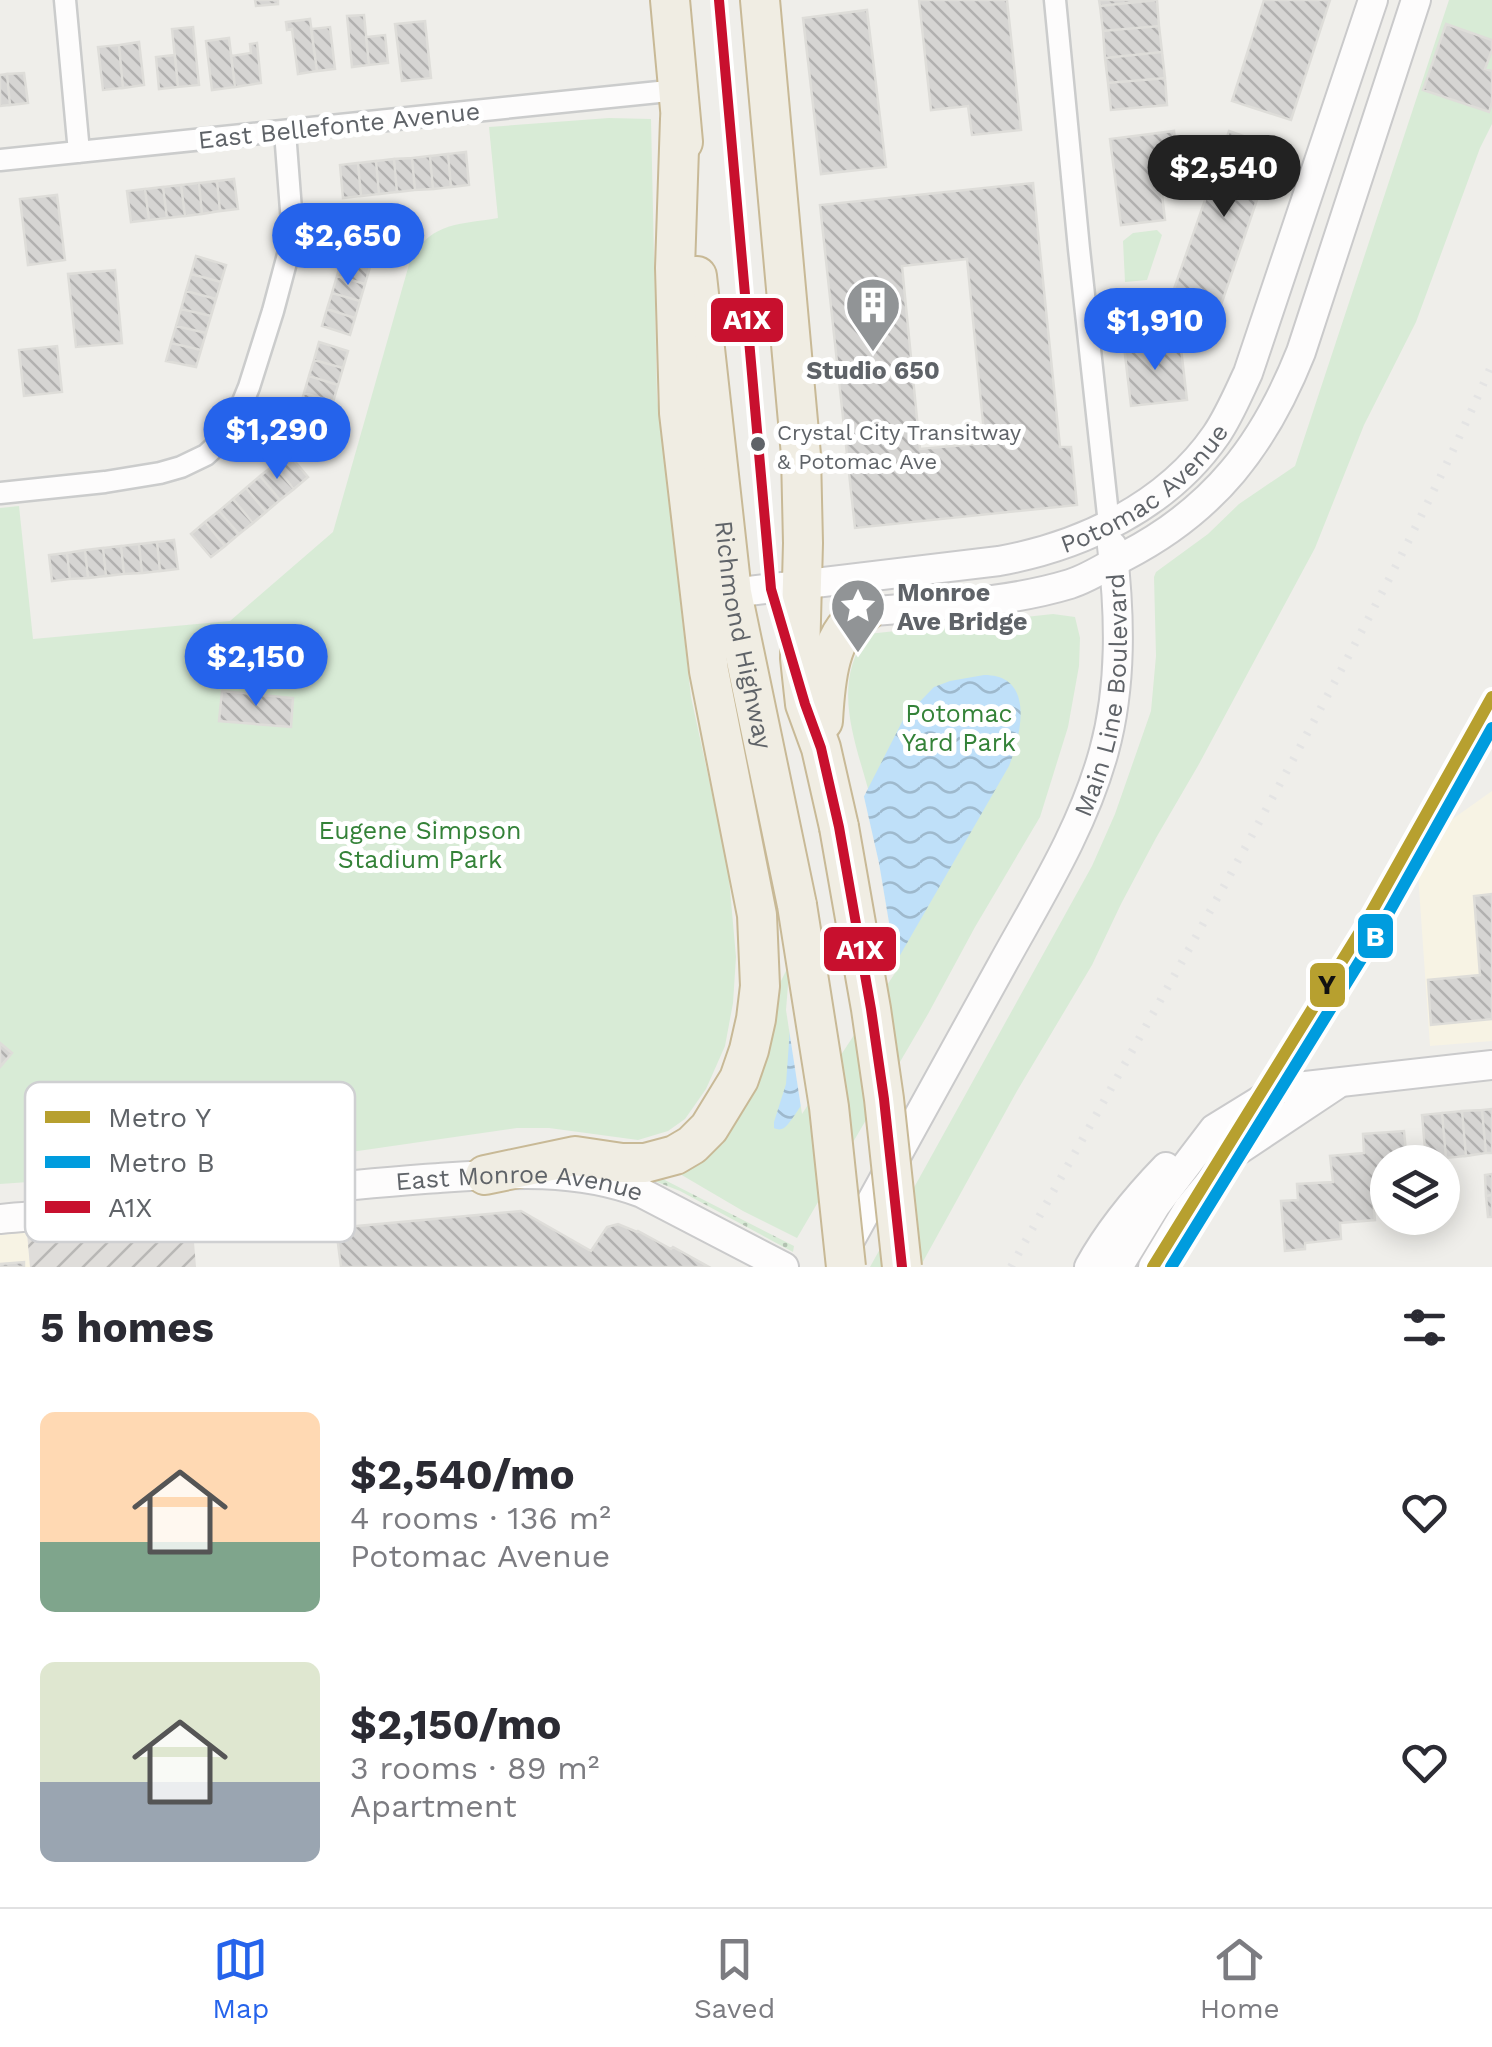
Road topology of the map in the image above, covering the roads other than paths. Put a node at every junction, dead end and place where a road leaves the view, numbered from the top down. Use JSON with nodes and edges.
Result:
{"nodes":[{"id":1,"x":65,"y":0,"type":"edge"},
{"id":2,"x":670,"y":0,"type":"edge"},
{"id":3,"x":760,"y":0,"type":"edge"},
{"id":4,"x":1054,"y":0,"type":"edge"},
{"id":5,"x":1373,"y":0,"type":"edge"},
{"id":6,"x":1416,"y":0,"type":"edge"},
{"id":7,"x":679,"y":104,"type":"junction"},
{"id":8,"x":285,"y":132,"type":"junction"},
{"id":9,"x":80,"y":152,"type":"junction"},
{"id":10,"x":0,"y":160,"type":"edge"},
{"id":11,"x":0,"y":493,"type":"edge"},
{"id":12,"x":1110,"y":524,"type":"junction"},
{"id":13,"x":1114,"y":562,"type":"junction"},
{"id":14,"x":802,"y":585,"type":"junction"},
{"id":15,"x":732,"y":594,"type":"junction"},
{"id":16,"x":865,"y":612,"type":"joint"},
{"id":17,"x":821,"y":748,"type":"junction"},
{"id":18,"x":1492,"y":1065,"type":"edge"},
{"id":19,"x":1338,"y":1084,"type":"junction"},
{"id":20,"x":1214,"y":1129,"type":"junction"},
{"id":21,"x":485,"y":1175,"type":"junction"},
{"id":22,"x":355,"y":1185,"type":"edge"},
{"id":23,"x":25,"y":1217,"type":"edge"},
{"id":24,"x":0,"y":1219,"type":"edge"},
{"id":25,"x":784,"y":1267,"type":"edge"},
{"id":26,"x":835,"y":1267,"type":"edge"},
{"id":27,"x":846,"y":1267,"type":"edge"},
{"id":28,"x":902,"y":1267,"type":"edge"},
{"id":29,"x":1089,"y":1267,"type":"edge"},
{"id":30,"x":1118,"y":1267,"type":"edge"},
{"id":31,"x":1153,"y":1267,"type":"edge"}],
"edges":[{"from":1,"to":9,"type":"street"},
{"from":2,"to":7,"type":"highway","name":"Richmond Highway"},
{"from":3,"to":14,"type":"highway","name":"Richmond Highway"},
{"from":4,"to":12,"type":"street","name":"Main Line Boulevard"},
{"from":5,"to":12,"type":"street","name":"Potomac Avenue"},
{"from":6,"to":13,"type":"street","name":"Potomac Avenue"},
{"from":7,"to":8,"type":"street","name":"East Bellefonte Avenue"},
{"from":7,"to":15,"type":"highway","name":"Richmond Highway"},
{"from":7,"to":21,"type":"highway"},
{"from":8,"to":9,"type":"street","name":"East Bellefonte Avenue"},
{"from":8,"to":11,"type":"street"},
{"from":9,"to":10,"type":"street","name":"East Bellefonte Avenue"},
{"from":12,"to":13,"type":"street","name":"Main Line Boulevard"},
{"from":12,"to":14,"type":"street","name":"Potomac Avenue"},
{"from":13,"to":16,"type":"street","name":"Potomac Avenue"},
{"from":13,"to":26,"type":"street","name":"Main Line Boulevard"},
{"from":14,"to":15,"type":"street","name":"Potomac Avenue"},
{"from":14,"to":17,"type":"highway","name":"Richmond Highway"},
{"from":15,"to":27,"type":"highway","name":"Richmond Highway","bridge":true},
{"from":16,"to":17,"type":"highway"},
{"from":17,"to":28,"type":"highway","name":"Richmond Highway","bridge":true},
{"from":18,"to":19,"type":"street"},
{"from":19,"to":20,"type":"street"},
{"from":19,"to":31,"type":"street"},
{"from":20,"to":29,"type":"street"},
{"from":20,"to":30,"type":"street"},
{"from":21,"to":22,"type":"street","name":"East Monroe Avenue"},
{"from":21,"to":25,"type":"street","name":"East Monroe Avenue"},
{"from":23,"to":24,"type":"street","name":"East Monroe Avenue"}]}
